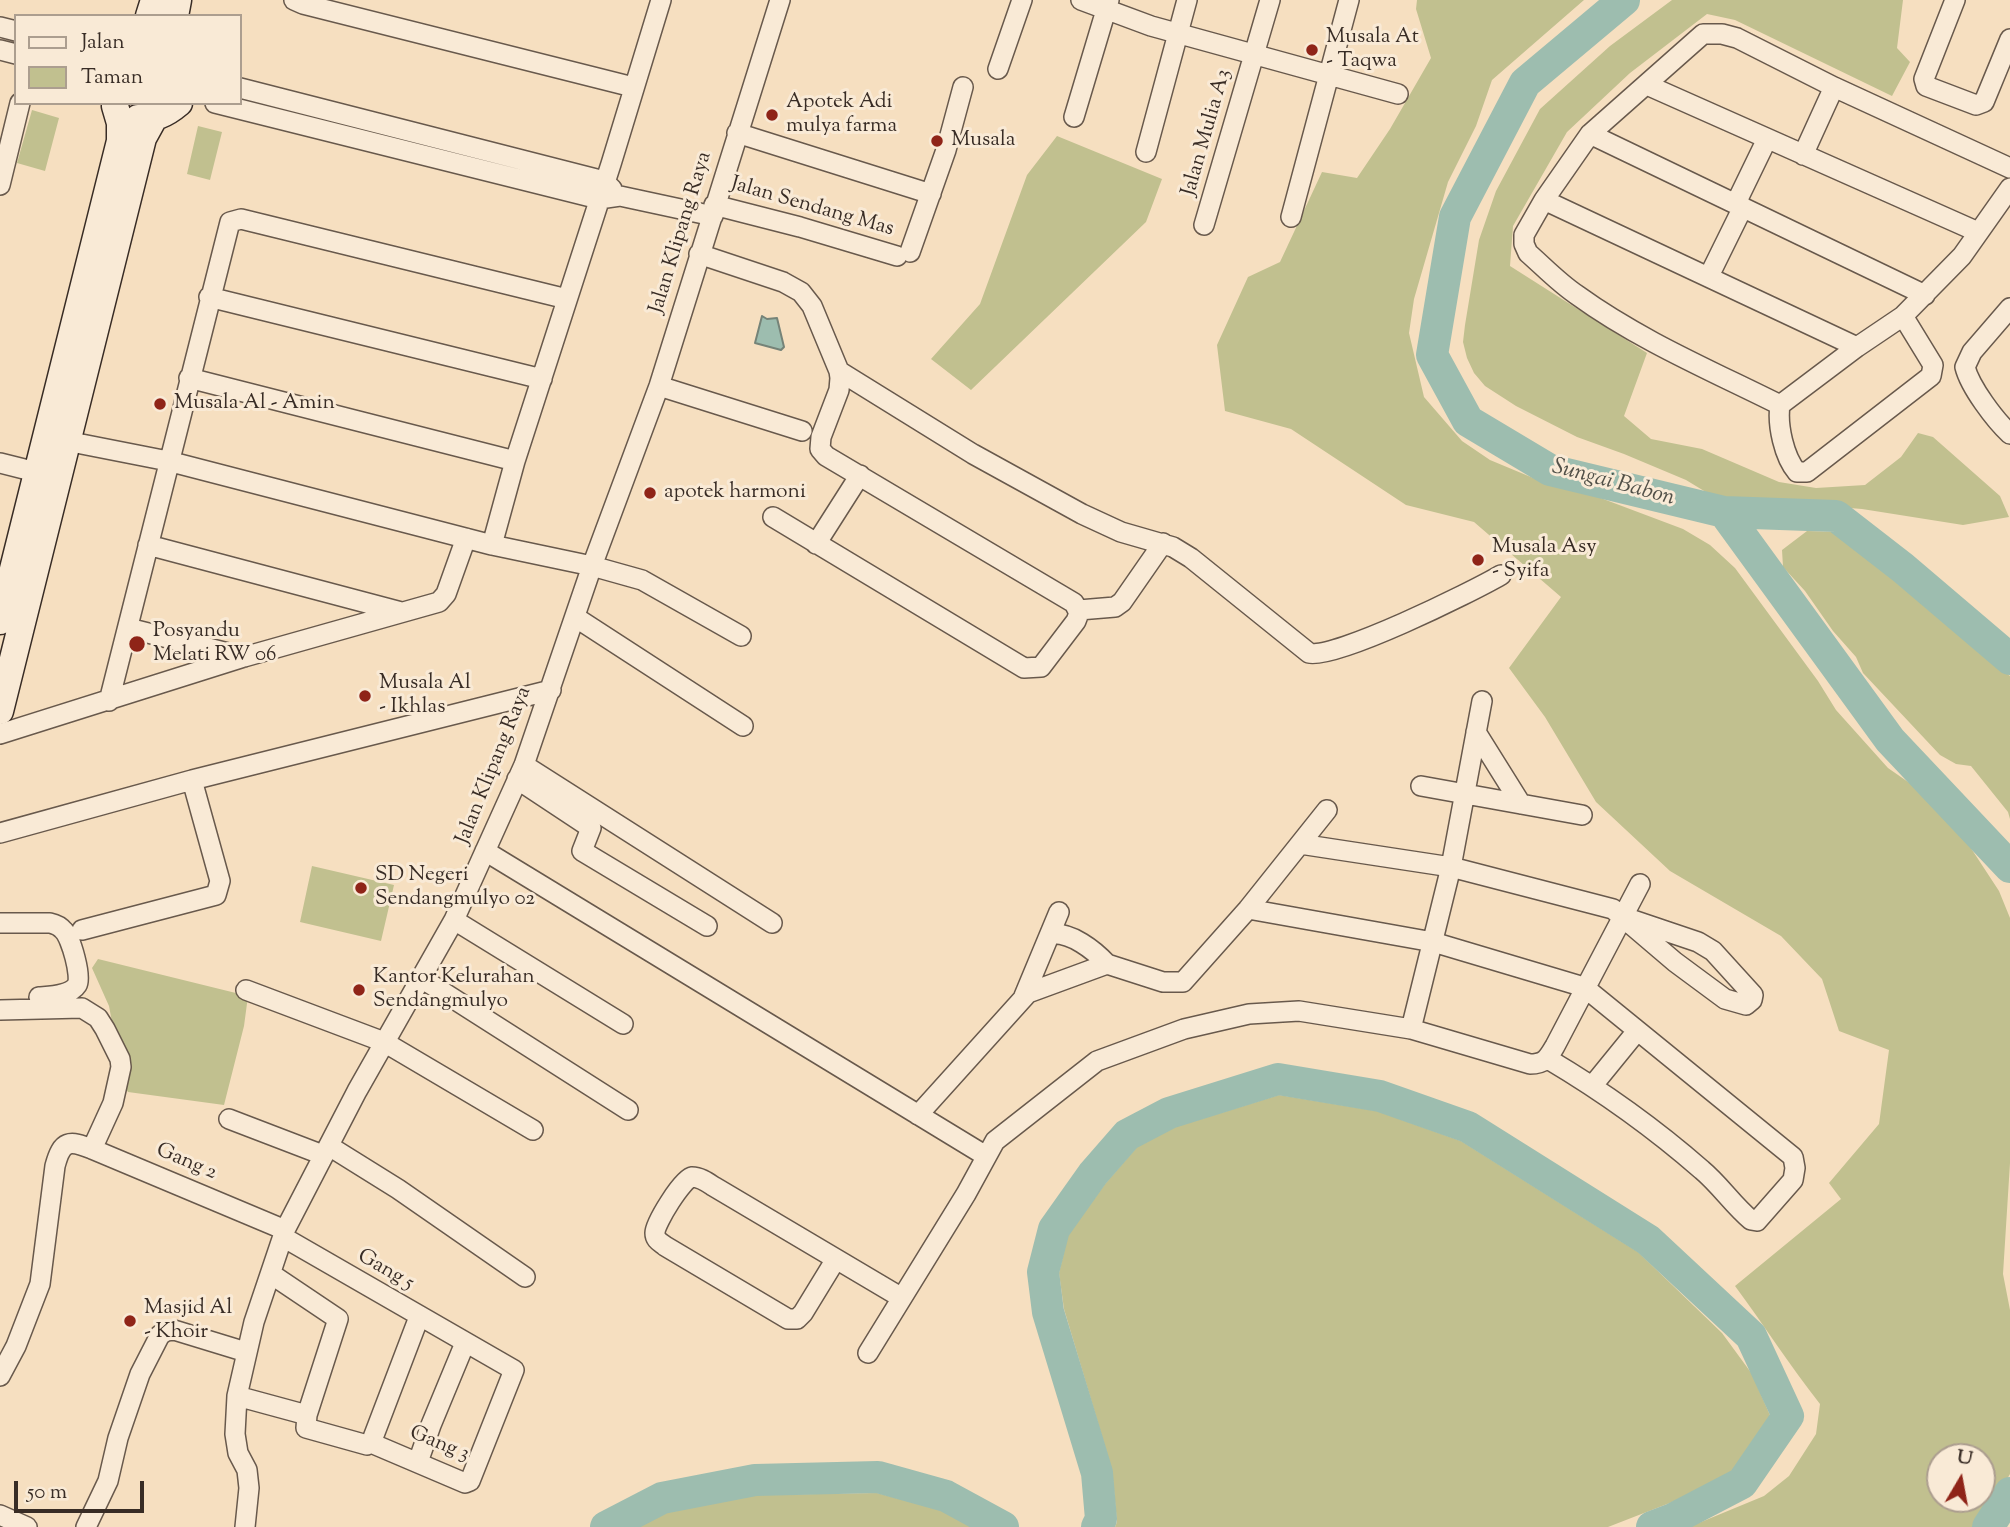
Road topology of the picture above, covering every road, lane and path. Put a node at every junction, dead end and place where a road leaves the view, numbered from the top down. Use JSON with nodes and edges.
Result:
{"nodes":[{"id":1,"x":780,"y":0,"type":"edge"},
{"id":2,"x":1022,"y":0,"type":"edge"},
{"id":3,"x":1081,"y":0,"type":"edge"},
{"id":4,"x":1187,"y":0,"type":"edge"},
{"id":5,"x":1270,"y":0,"type":"edge"},
{"id":6,"x":1349,"y":0,"type":"edge"},
{"id":7,"x":1955,"y":0,"type":"edge"},
{"id":8,"x":294,"y":1,"type":"edge"},
{"id":9,"x":655,"y":1,"type":"edge"},
{"id":10,"x":1108,"y":4,"type":"edge"},
{"id":11,"x":1179,"y":33,"type":"junction"},
{"id":12,"x":2010,"y":39,"type":"edge"},
{"id":13,"x":1255,"y":54,"type":"junction"},
{"id":14,"x":999,"y":69,"type":"dead end"},
{"id":15,"x":1328,"y":76,"type":"junction"},
{"id":16,"x":1647,"y":85,"type":"junction"},
{"id":17,"x":633,"y":87,"type":"junction"},
{"id":18,"x":963,"y":87,"type":"dead end"},
{"id":19,"x":1834,"y":87,"type":"junction"},
{"id":20,"x":242,"y":89,"type":"edge"},
{"id":21,"x":1398,"y":94,"type":"dead end"},
{"id":22,"x":19,"y":105,"type":"edge"},
{"id":23,"x":114,"y":105,"type":"edge"},
{"id":24,"x":177,"y":105,"type":"edge"},
{"id":25,"x":224,"y":105,"type":"edge"},
{"id":26,"x":1074,"y":117,"type":"dead end"},
{"id":27,"x":154,"y":118,"type":"junction"},
{"id":28,"x":737,"y":133,"type":"junction"},
{"id":29,"x":1590,"y":134,"type":"junction"},
{"id":30,"x":1766,"y":139,"type":"junction"},
{"id":31,"x":1146,"y":152,"type":"dead end"},
{"id":32,"x":3,"y":155,"type":"edge"},
{"id":33,"x":1803,"y":155,"type":"junction"},
{"id":34,"x":2010,"y":168,"type":"edge"},
{"id":35,"x":0,"y":185,"type":"edge"},
{"id":36,"x":2010,"y":188,"type":"edge"},
{"id":37,"x":602,"y":190,"type":"junction"},
{"id":38,"x":931,"y":194,"type":"junction"},
{"id":39,"x":1544,"y":200,"type":"junction"},
{"id":40,"x":1740,"y":205,"type":"junction"},
{"id":41,"x":713,"y":211,"type":"junction"},
{"id":42,"x":1292,"y":217,"type":"dead end"},
{"id":43,"x":1204,"y":225,"type":"dead end"},
{"id":44,"x":1978,"y":232,"type":"junction"},
{"id":45,"x":699,"y":254,"type":"junction"},
{"id":46,"x":1709,"y":276,"type":"junction"},
{"id":47,"x":1924,"y":295,"type":"junction"},
{"id":48,"x":209,"y":298,"type":"junction"},
{"id":49,"x":567,"y":299,"type":"junction"},
{"id":50,"x":2010,"y":308,"type":"edge"},
{"id":51,"x":1903,"y":316,"type":"junction"},
{"id":52,"x":1857,"y":347,"type":"junction"},
{"id":53,"x":839,"y":371,"type":"junction"},
{"id":54,"x":189,"y":378,"type":"junction"},
{"id":55,"x":542,"y":379,"type":"junction"},
{"id":56,"x":659,"y":386,"type":"junction"},
{"id":57,"x":1780,"y":405,"type":"junction"},
{"id":58,"x":802,"y":431,"type":"dead end"},
{"id":59,"x":2010,"y":433,"type":"edge"},
{"id":60,"x":56,"y":440,"type":"junction"},
{"id":61,"x":168,"y":461,"type":"junction"},
{"id":62,"x":515,"y":461,"type":"junction"},
{"id":63,"x":0,"y":463,"type":"edge"},
{"id":64,"x":36,"y":472,"type":"junction"},
{"id":65,"x":860,"y":475,"type":"junction"},
{"id":66,"x":773,"y":517,"type":"dead end"},
{"id":67,"x":466,"y":538,"type":"junction"},
{"id":68,"x":1163,"y":543,"type":"junction"},
{"id":69,"x":816,"y":544,"type":"junction"},
{"id":70,"x":148,"y":545,"type":"junction"},
{"id":71,"x":492,"y":545,"type":"junction"},
{"id":72,"x":592,"y":566,"type":"junction"},
{"id":73,"x":1501,"y":576,"type":"dead end"},
{"id":74,"x":1079,"y":610,"type":"junction"},
{"id":75,"x":402,"y":613,"type":"junction"},
{"id":76,"x":575,"y":617,"type":"junction"},
{"id":77,"x":0,"y":621,"type":"edge"},
{"id":78,"x":128,"y":628,"type":"junction"},
{"id":79,"x":741,"y":636,"type":"dead end"},
{"id":80,"x":244,"y":657,"type":"junction"},
{"id":81,"x":551,"y":690,"type":"junction"},
{"id":82,"x":2,"y":696,"type":"edge"},
{"id":83,"x":109,"y":701,"type":"junction"},
{"id":84,"x":1482,"y":701,"type":"dead end"},
{"id":85,"x":743,"y":726,"type":"dead end"},
{"id":86,"x":1476,"y":732,"type":"junction"},
{"id":87,"x":0,"y":734,"type":"edge"},
{"id":88,"x":521,"y":772,"type":"junction"},
{"id":89,"x":192,"y":780,"type":"junction"},
{"id":90,"x":1421,"y":786,"type":"dead end"},
{"id":91,"x":1464,"y":794,"type":"junction"},
{"id":92,"x":1521,"y":804,"type":"junction"},
{"id":93,"x":1326,"y":810,"type":"dead end"},
{"id":94,"x":1582,"y":815,"type":"dead end"},
{"id":95,"x":0,"y":834,"type":"edge"},
{"id":96,"x":1300,"y":845,"type":"junction"},
{"id":97,"x":485,"y":851,"type":"junction"},
{"id":98,"x":1451,"y":867,"type":"junction"},
{"id":99,"x":1640,"y":884,"type":"dead end"},
{"id":100,"x":1248,"y":909,"type":"junction"},
{"id":101,"x":1059,"y":912,"type":"dead end"},
{"id":102,"x":1621,"y":916,"type":"junction"},
{"id":103,"x":454,"y":920,"type":"junction"},
{"id":104,"x":0,"y":923,"type":"edge"},
{"id":105,"x":772,"y":923,"type":"dead end"},
{"id":106,"x":707,"y":926,"type":"dead end"},
{"id":107,"x":82,"y":930,"type":"dead end"},
{"id":108,"x":1051,"y":933,"type":"junction"},
{"id":109,"x":1433,"y":942,"type":"junction"},
{"id":110,"x":1107,"y":964,"type":"junction"},
{"id":111,"x":421,"y":978,"type":"junction"},
{"id":112,"x":1584,"y":987,"type":"junction"},
{"id":113,"x":246,"y":990,"type":"dead end"},
{"id":114,"x":1024,"y":996,"type":"junction"},
{"id":115,"x":0,"y":999,"type":"edge"},
{"id":116,"x":0,"y":1010,"type":"edge"},
{"id":117,"x":623,"y":1024,"type":"dead end"},
{"id":118,"x":1410,"y":1029,"type":"junction"},
{"id":119,"x":1637,"y":1031,"type":"junction"},
{"id":120,"x":384,"y":1042,"type":"junction"},
{"id":121,"x":1548,"y":1059,"type":"junction"},
{"id":122,"x":1593,"y":1085,"type":"junction"},
{"id":123,"x":628,"y":1110,"type":"dead end"},
{"id":124,"x":918,"y":1115,"type":"junction"},
{"id":125,"x":229,"y":1119,"type":"dead end"},
{"id":126,"x":533,"y":1130,"type":"dead end"},
{"id":127,"x":92,"y":1149,"type":"junction"},
{"id":128,"x":326,"y":1151,"type":"junction"},
{"id":129,"x":986,"y":1156,"type":"junction"},
{"id":130,"x":284,"y":1234,"type":"junction"},
{"id":131,"x":836,"y":1259,"type":"junction"},
{"id":132,"x":271,"y":1274,"type":"junction"},
{"id":133,"x":525,"y":1277,"type":"dead end"},
{"id":134,"x":902,"y":1298,"type":"junction"},
{"id":135,"x":419,"y":1317,"type":"junction"},
{"id":136,"x":465,"y":1343,"type":"junction"},
{"id":137,"x":246,"y":1352,"type":"junction"},
{"id":138,"x":868,"y":1353,"type":"dead end"},
{"id":139,"x":0,"y":1376,"type":"edge"},
{"id":140,"x":236,"y":1396,"type":"junction"},
{"id":141,"x":307,"y":1415,"type":"junction"},
{"id":142,"x":372,"y":1443,"type":"junction"},
{"id":143,"x":418,"y":1462,"type":"junction"},
{"id":144,"x":0,"y":1515,"type":"edge"},
{"id":145,"x":27,"y":1527,"type":"edge"},
{"id":146,"x":86,"y":1527,"type":"edge"},
{"id":147,"x":246,"y":1527,"type":"edge"}],
"edges":[{"from":1,"to":28,"type":"street","name":"Jalan Klipang Raya"},
{"from":2,"to":14,"type":"street"},
{"from":3,"to":10,"type":"street"},
{"from":4,"to":11,"type":"street"},
{"from":5,"to":13,"type":"street","name":"Jalan Mulia A3"},
{"from":6,"to":15,"type":"street"},
{"from":7,"to":12,"type":"street"},
{"from":8,"to":17,"type":"street"},
{"from":9,"to":17,"type":"street"},
{"from":10,"to":11,"type":"street"},
{"from":10,"to":26,"type":"street"},
{"from":11,"to":13,"type":"street"},
{"from":11,"to":31,"type":"street"},
{"from":13,"to":15,"type":"street"},
{"from":13,"to":43,"type":"street","name":"Jalan Mulia A3"},
{"from":15,"to":21,"type":"street"},
{"from":15,"to":42,"type":"street"},
{"from":16,"to":19,"type":"street"},
{"from":16,"to":29,"type":"street"},
{"from":16,"to":30,"type":"street"},
{"from":17,"to":37,"type":"street"},
{"from":18,"to":38,"type":"street"},
{"from":19,"to":33,"type":"street"},
{"from":19,"to":34,"type":"street"},
{"from":20,"to":37,"type":"street"},
{"from":22,"to":32,"type":"street"},
{"from":23,"to":27,"type":"main road"},
{"from":23,"to":60,"type":"main road"},
{"from":24,"to":27,"type":"main road"},
{"from":25,"to":37,"type":"street"},
{"from":27,"to":60,"type":"main road"},
{"from":28,"to":38,"type":"street"},
{"from":28,"to":41,"type":"street","name":"Jalan Klipang Raya"},
{"from":29,"to":39,"type":"street"},
{"from":29,"to":40,"type":"street"},
{"from":30,"to":33,"type":"street"},
{"from":30,"to":40,"type":"street"},
{"from":32,"to":35,"type":"street"},
{"from":33,"to":44,"type":"street"},
{"from":36,"to":44,"type":"street"},
{"from":37,"to":41,"type":"street","name":"Jalan Sendang Mas"},
{"from":37,"to":49,"type":"street"},
{"from":38,"to":41,"type":"street","name":"Jalan Sendang Mas"},
{"from":39,"to":46,"type":"street"},
{"from":39,"to":57,"type":"street"},
{"from":40,"to":46,"type":"street"},
{"from":40,"to":47,"type":"street"},
{"from":41,"to":45,"type":"street","name":"Jalan Klipang Raya"},
{"from":44,"to":47,"type":"street"},
{"from":45,"to":53,"type":"street"},
{"from":45,"to":56,"type":"street","name":"Jalan Klipang Raya"},
{"from":46,"to":52,"type":"street"},
{"from":47,"to":51,"type":"street"},
{"from":48,"to":49,"type":"street"},
{"from":48,"to":54,"type":"street"},
{"from":48,"to":55,"type":"street"},
{"from":49,"to":55,"type":"street"},
{"from":50,"to":59,"type":"street"},
{"from":51,"to":52,"type":"street"},
{"from":51,"to":57,"type":"street"},
{"from":52,"to":57,"type":"street"},
{"from":53,"to":65,"type":"street"},
{"from":53,"to":68,"type":"street"},
{"from":54,"to":61,"type":"street"},
{"from":54,"to":62,"type":"street"},
{"from":55,"to":62,"type":"street"},
{"from":56,"to":58,"type":"street"},
{"from":56,"to":72,"type":"street","name":"Jalan Klipang Raya"},
{"from":60,"to":61,"type":"street"},
{"from":60,"to":64,"type":"main road"},
{"from":60,"to":82,"type":"main road"},
{"from":61,"to":67,"type":"street"},
{"from":61,"to":70,"type":"street"},
{"from":62,"to":71,"type":"street"},
{"from":63,"to":64,"type":"street"},
{"from":64,"to":77,"type":"main road"},
{"from":65,"to":69,"type":"street"},
{"from":65,"to":74,"type":"street"},
{"from":66,"to":69,"type":"street"},
{"from":67,"to":71,"type":"street"},
{"from":67,"to":75,"type":"street"},
{"from":68,"to":73,"type":"street"},
{"from":68,"to":74,"type":"street"},
{"from":69,"to":74,"type":"street"},
{"from":70,"to":75,"type":"street"},
{"from":70,"to":78,"type":"street"},
{"from":71,"to":72,"type":"street"},
{"from":72,"to":76,"type":"street","name":"Jalan Klipang Raya"},
{"from":72,"to":79,"type":"street"},
{"from":75,"to":80,"type":"street"},
{"from":76,"to":81,"type":"street","name":"Jalan Klipang Raya"},
{"from":76,"to":85,"type":"street"},
{"from":78,"to":80,"type":"street"},
{"from":78,"to":83,"type":"street"},
{"from":80,"to":83,"type":"street"},
{"from":81,"to":88,"type":"street","name":"Jalan Klipang Raya"},
{"from":81,"to":89,"type":"street"},
{"from":83,"to":87,"type":"street"},
{"from":84,"to":86,"type":"street"},
{"from":86,"to":91,"type":"street"},
{"from":86,"to":92,"type":"street"},
{"from":88,"to":97,"type":"street","name":"Jalan Klipang Raya"},
{"from":88,"to":105,"type":"street"},
{"from":88,"to":106,"type":"street"},
{"from":89,"to":95,"type":"street"},
{"from":89,"to":107,"type":"street"},
{"from":90,"to":91,"type":"street"},
{"from":91,"to":92,"type":"street"},
{"from":91,"to":98,"type":"street"},
{"from":92,"to":94,"type":"street"},
{"from":93,"to":96,"type":"street"},
{"from":96,"to":98,"type":"street"},
{"from":96,"to":100,"type":"street"},
{"from":97,"to":103,"type":"street","name":"Jalan Klipang Raya"},
{"from":97,"to":124,"type":"street"},
{"from":98,"to":102,"type":"street"},
{"from":98,"to":109,"type":"street"},
{"from":99,"to":102,"type":"street"},
{"from":100,"to":109,"type":"street"},
{"from":100,"to":110,"type":"street"},
{"from":101,"to":108,"type":"street"},
{"from":102,"to":102,"type":"street"},
{"from":102,"to":112,"type":"street"},
{"from":103,"to":111,"type":"street","name":"Jalan Klipang Raya"},
{"from":103,"to":117,"type":"street"},
{"from":104,"to":115,"type":"street"},
{"from":108,"to":110,"type":"street"},
{"from":108,"to":114,"type":"street"},
{"from":109,"to":112,"type":"street"},
{"from":109,"to":118,"type":"street"},
{"from":110,"to":114,"type":"street"},
{"from":111,"to":120,"type":"street","name":"Jalan Klipang Raya"},
{"from":111,"to":123,"type":"street"},
{"from":112,"to":119,"type":"street"},
{"from":112,"to":121,"type":"street"},
{"from":113,"to":120,"type":"street"},
{"from":114,"to":124,"type":"street"},
{"from":116,"to":127,"type":"street"},
{"from":118,"to":121,"type":"street"},
{"from":118,"to":129,"type":"street"},
{"from":119,"to":122,"type":"street"},
{"from":119,"to":122,"type":"street"},
{"from":120,"to":126,"type":"street"},
{"from":120,"to":128,"type":"street","name":"Jalan Klipang Raya"},
{"from":121,"to":122,"type":"street"},
{"from":124,"to":129,"type":"street"},
{"from":125,"to":128,"type":"street"},
{"from":127,"to":130,"type":"street","name":"Gang 2"},
{"from":127,"to":139,"type":"street","name":"Gang 2"},
{"from":128,"to":130,"type":"street","name":"Jalan Klipang Raya"},
{"from":128,"to":133,"type":"street"},
{"from":129,"to":134,"type":"street"},
{"from":130,"to":132,"type":"street","name":"Jalan Klipang Raya"},
{"from":130,"to":135,"type":"street","name":"Gang 5"},
{"from":131,"to":131,"type":"street"},
{"from":131,"to":134,"type":"street"},
{"from":132,"to":137,"type":"street","name":"Jalan Klipang Raya"},
{"from":132,"to":141,"type":"street"},
{"from":134,"to":138,"type":"street"},
{"from":135,"to":136,"type":"street","name":"Gang 5"},
{"from":135,"to":142,"type":"street"},
{"from":136,"to":143,"type":"street"},
{"from":136,"to":143,"type":"street","name":"Gang 3"},
{"from":137,"to":140,"type":"street","name":"Jalan Klipang Raya"},
{"from":137,"to":146,"type":"street"},
{"from":140,"to":141,"type":"street","name":"Gang 3"},
{"from":140,"to":147,"type":"street","name":"Jalan Klipang Raya"},
{"from":141,"to":142,"type":"street","name":"Gang 3"},
{"from":142,"to":143,"type":"street","name":"Gang 3"},
{"from":144,"to":145,"type":"street"}]}
